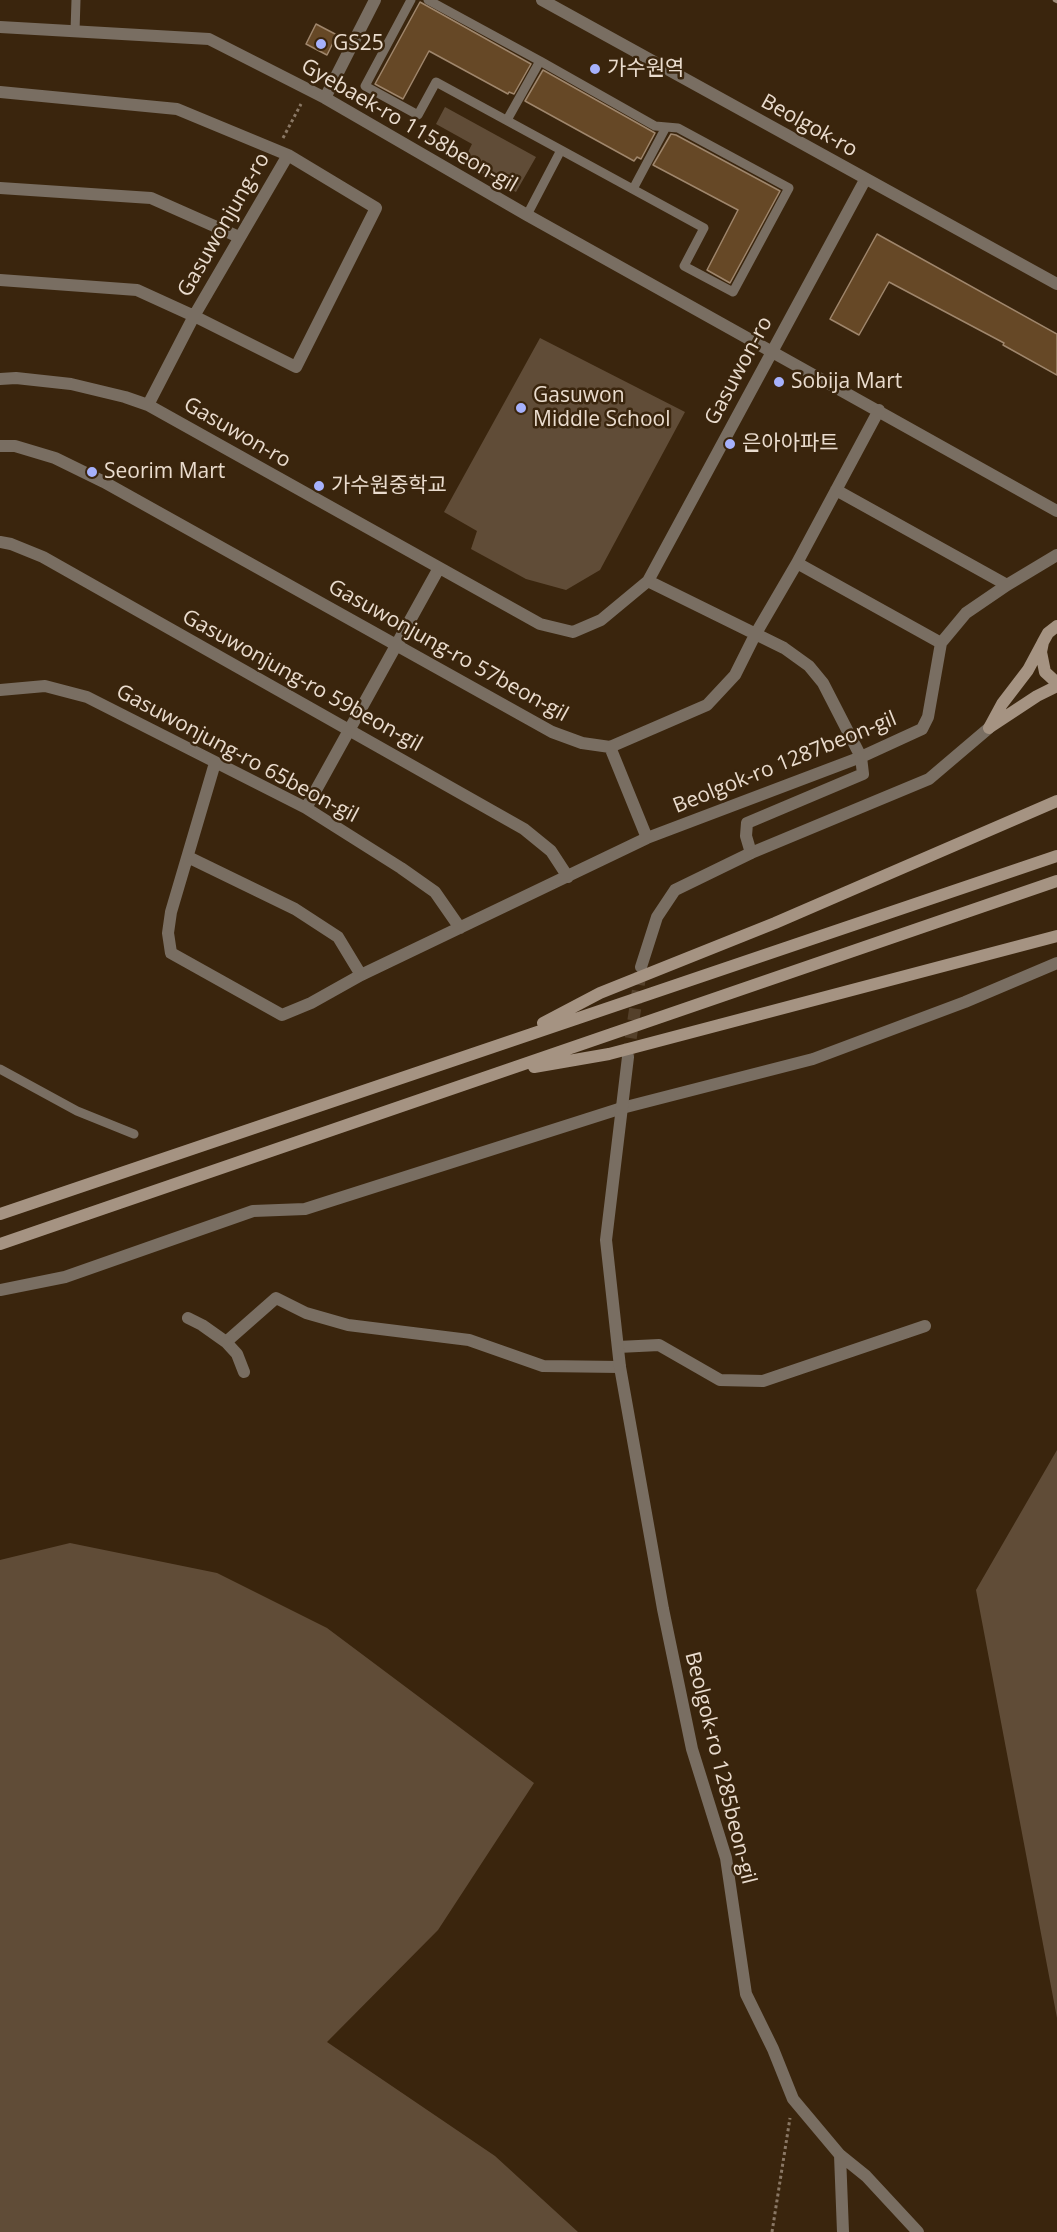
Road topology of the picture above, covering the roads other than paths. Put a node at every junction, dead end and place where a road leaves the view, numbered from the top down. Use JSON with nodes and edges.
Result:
{"nodes":[{"id":1,"x":76,"y":0,"type":"edge"},
{"id":2,"x":375,"y":0,"type":"edge"},
{"id":3,"x":411,"y":0,"type":"edge"},
{"id":4,"x":428,"y":0,"type":"edge"},
{"id":5,"x":542,"y":0,"type":"edge"},
{"id":6,"x":0,"y":27,"type":"edge"},
{"id":7,"x":75,"y":31,"type":"junction"},
{"id":8,"x":540,"y":62,"type":"junction"},
{"id":9,"x":0,"y":92,"type":"edge"},
{"id":10,"x":325,"y":98,"type":"junction"},
{"id":11,"x":507,"y":120,"type":"junction"},
{"id":12,"x":666,"y":127,"type":"junction"},
{"id":13,"x":561,"y":150,"type":"junction"},
{"id":14,"x":282,"y":152,"type":"junction"},
{"id":15,"x":865,"y":180,"type":"junction"},
{"id":16,"x":0,"y":188,"type":"edge"},
{"id":17,"x":633,"y":189,"type":"junction"},
{"id":18,"x":527,"y":215,"type":"junction"},
{"id":19,"x":239,"y":237,"type":"junction"},
{"id":20,"x":0,"y":280,"type":"edge"},
{"id":21,"x":1057,"y":284,"type":"edge"},
{"id":22,"x":194,"y":316,"type":"junction"},
{"id":23,"x":771,"y":351,"type":"junction"},
{"id":24,"x":0,"y":379,"type":"edge"},
{"id":25,"x":148,"y":405,"type":"junction"},
{"id":26,"x":879,"y":410,"type":"junction"},
{"id":27,"x":0,"y":446,"type":"edge"},
{"id":28,"x":836,"y":490,"type":"junction"},
{"id":29,"x":1057,"y":511,"type":"edge"},
{"id":30,"x":0,"y":542,"type":"edge"},
{"id":31,"x":1057,"y":555,"type":"edge"},
{"id":32,"x":797,"y":563,"type":"junction"},
{"id":33,"x":440,"y":568,"type":"junction"},
{"id":34,"x":648,"y":581,"type":"junction"},
{"id":35,"x":1007,"y":585,"type":"junction"},
{"id":36,"x":1057,"y":626,"type":"edge"},
{"id":37,"x":755,"y":635,"type":"junction"},
{"id":38,"x":1043,"y":642,"type":"junction"},
{"id":39,"x":941,"y":643,"type":"junction"},
{"id":40,"x":396,"y":645,"type":"junction"},
{"id":41,"x":1057,"y":685,"type":"edge"},
{"id":42,"x":0,"y":690,"type":"edge"},
{"id":43,"x":989,"y":728,"type":"junction"},
{"id":44,"x":349,"y":730,"type":"junction"},
{"id":45,"x":610,"y":747,"type":"junction"},
{"id":46,"x":861,"y":757,"type":"junction"},
{"id":47,"x":215,"y":763,"type":"junction"},
{"id":48,"x":1057,"y":801,"type":"edge"},
{"id":49,"x":306,"y":808,"type":"junction"},
{"id":50,"x":647,"y":838,"type":"junction"},
{"id":51,"x":751,"y":853,"type":"junction"},
{"id":52,"x":1057,"y":856,"type":"edge"},
{"id":53,"x":188,"y":857,"type":"junction"},
{"id":54,"x":568,"y":877,"type":"junction"},
{"id":55,"x":1057,"y":881,"type":"edge"},
{"id":56,"x":460,"y":928,"type":"junction"},
{"id":57,"x":1057,"y":936,"type":"edge"},
{"id":58,"x":1057,"y":963,"type":"edge"},
{"id":59,"x":641,"y":967,"type":"tunnel mouth"},
{"id":60,"x":361,"y":975,"type":"junction"},
{"id":61,"x":510,"y":1041,"type":"junction"},
{"id":62,"x":628,"y":1057,"type":"tunnel mouth"},
{"id":63,"x":0,"y":1069,"type":"edge"},
{"id":64,"x":497,"y":1073,"type":"junction"},
{"id":65,"x":622,"y":1108,"type":"junction"},
{"id":66,"x":134,"y":1134,"type":"dead end"},
{"id":67,"x":0,"y":1214,"type":"edge"},
{"id":68,"x":0,"y":1244,"type":"edge"},
{"id":69,"x":0,"y":1290,"type":"edge"},
{"id":70,"x":188,"y":1318,"type":"dead end"},
{"id":71,"x":926,"y":1326,"type":"dead end"},
{"id":72,"x":226,"y":1342,"type":"junction"},
{"id":73,"x":618,"y":1347,"type":"junction"},
{"id":74,"x":620,"y":1366,"type":"junction"},
{"id":75,"x":244,"y":1372,"type":"dead end"},
{"id":76,"x":840,"y":2156,"type":"junction"},
{"id":77,"x":843,"y":2232,"type":"edge"},
{"id":78,"x":918,"y":2232,"type":"edge"}],
"edges":[{"from":1,"to":7,"type":"lane"},
{"from":2,"to":10,"type":"street"},
{"from":3,"to":11,"type":"lane"},
{"from":4,"to":8,"type":"lane"},
{"from":5,"to":15,"type":"street","name":"Beolgok-ro"},
{"from":6,"to":7,"type":"street","name":"Gyebaek-ro 1158beon-gil"},
{"from":7,"to":10,"type":"street","name":"Gyebaek-ro 1158beon-gil"},
{"from":8,"to":11,"type":"lane"},
{"from":8,"to":12,"type":"lane"},
{"from":9,"to":14,"type":"street","name":"Gasuwonjung-ro"},
{"from":10,"to":18,"type":"street","name":"Gyebaek-ro 1158beon-gil"},
{"from":11,"to":13,"type":"lane"},
{"from":12,"to":17,"type":"lane"},
{"from":12,"to":17,"type":"lane"},
{"from":13,"to":17,"type":"lane"},
{"from":13,"to":18,"type":"lane"},
{"from":14,"to":19,"type":"street","name":"Gasuwonjung-ro"},
{"from":14,"to":22,"type":"street","name":"Gasuwonjung-ro"},
{"from":15,"to":21,"type":"street","name":"Beolgok-ro"},
{"from":15,"to":23,"type":"street","name":"Gasuwon-ro"},
{"from":16,"to":19,"type":"street"},
{"from":18,"to":23,"type":"street","name":"Gyebaek-ro 1158beon-gil"},
{"from":19,"to":22,"type":"street","name":"Gasuwonjung-ro"},
{"from":20,"to":22,"type":"street"},
{"from":22,"to":25,"type":"street","name":"Gasuwonjung-ro"},
{"from":23,"to":26,"type":"street","name":"Gyebaek-ro 1158beon-gil"},
{"from":23,"to":34,"type":"street","name":"Gasuwon-ro"},
{"from":24,"to":25,"type":"street","name":"Gasuwon-ro"},
{"from":25,"to":33,"type":"street","name":"Gasuwon-ro"},
{"from":26,"to":28,"type":"street"},
{"from":26,"to":29,"type":"street","name":"Gyebaek-ro 1158beon-gil"},
{"from":27,"to":40,"type":"street","name":"Gasuwonjung-ro 57beon-gil"},
{"from":28,"to":32,"type":"street"},
{"from":28,"to":35,"type":"street"},
{"from":30,"to":44,"type":"street","name":"Gasuwonjung-ro 59beon-gil"},
{"from":31,"to":35,"type":"street","name":"Beolgok-ro 1287beon-gil"},
{"from":32,"to":37,"type":"street"},
{"from":32,"to":39,"type":"street"},
{"from":33,"to":34,"type":"street","name":"Gasuwon-ro"},
{"from":33,"to":40,"type":"street"},
{"from":34,"to":37,"type":"street"},
{"from":35,"to":39,"type":"street","name":"Beolgok-ro 1287beon-gil"},
{"from":36,"to":38,"type":"main road"},
{"from":37,"to":45,"type":"street"},
{"from":37,"to":46,"type":"street"},
{"from":38,"to":41,"type":"main road"},
{"from":38,"to":43,"type":"main road"},
{"from":39,"to":46,"type":"street","name":"Beolgok-ro 1287beon-gil"},
{"from":40,"to":44,"type":"street"},
{"from":40,"to":45,"type":"street","name":"Gasuwonjung-ro 57beon-gil"},
{"from":41,"to":43,"type":"main road"},
{"from":42,"to":47,"type":"street","name":"Gasuwonjung-ro 65beon-gil"},
{"from":43,"to":51,"type":"street"},
{"from":44,"to":49,"type":"street"},
{"from":44,"to":54,"type":"street","name":"Gasuwonjung-ro 59beon-gil"},
{"from":45,"to":50,"type":"street"},
{"from":46,"to":50,"type":"street","name":"Beolgok-ro 1287beon-gil"},
{"from":46,"to":51,"type":"street"},
{"from":47,"to":49,"type":"street","name":"Gasuwonjung-ro 65beon-gil"},
{"from":47,"to":53,"type":"street","name":"Beolgok-ro 1287beon-gil"},
{"from":48,"to":61,"type":"main road"},
{"from":49,"to":56,"type":"street","name":"Gasuwonjung-ro 65beon-gil"},
{"from":50,"to":54,"type":"street","name":"Beolgok-ro 1287beon-gil"},
{"from":51,"to":59,"type":"street"},
{"from":52,"to":61,"type":"main road"},
{"from":53,"to":60,"type":"street"},
{"from":53,"to":60,"type":"street","name":"Beolgok-ro 1287beon-gil"},
{"from":54,"to":56,"type":"street","name":"Beolgok-ro 1287beon-gil"},
{"from":55,"to":64,"type":"main road"},
{"from":56,"to":60,"type":"street","name":"Beolgok-ro 1287beon-gil"},
{"from":57,"to":64,"type":"main road"},
{"from":58,"to":65,"type":"street"},
{"from":61,"to":67,"type":"main road"},
{"from":62,"to":65,"type":"street","name":"Beolgok-ro 1285beon-gil"},
{"from":63,"to":66,"type":"lane"},
{"from":64,"to":68,"type":"main road"},
{"from":65,"to":69,"type":"street"},
{"from":65,"to":73,"type":"street","name":"Beolgok-ro 1285beon-gil"},
{"from":70,"to":72,"type":"street"},
{"from":71,"to":73,"type":"street"},
{"from":72,"to":74,"type":"street"},
{"from":72,"to":75,"type":"street"},
{"from":73,"to":74,"type":"street","name":"Beolgok-ro 1285beon-gil"},
{"from":74,"to":76,"type":"street","name":"Beolgok-ro 1285beon-gil"},
{"from":76,"to":77,"type":"street"},
{"from":76,"to":78,"type":"street","name":"Beolgok-ro 1285beon-gil"}]}
